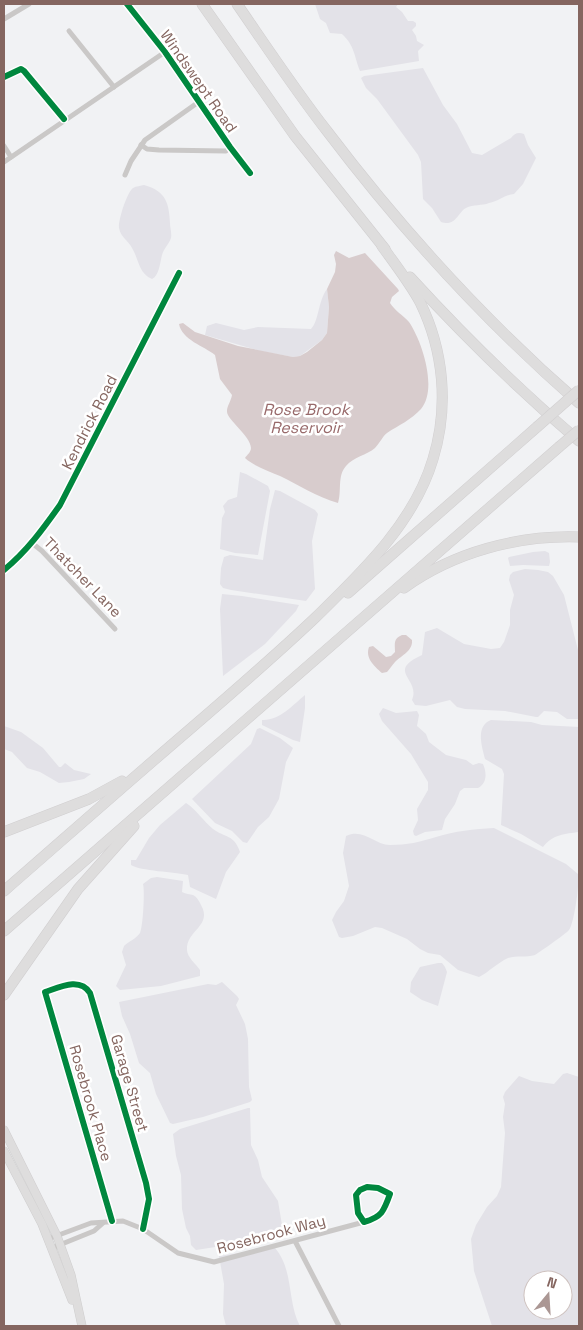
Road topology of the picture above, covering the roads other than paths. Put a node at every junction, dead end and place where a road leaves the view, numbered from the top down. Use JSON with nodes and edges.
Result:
{"nodes":[{"id":1,"x":29,"y":4,"type":"edge"},
{"id":2,"x":127,"y":4,"type":"edge"},
{"id":3,"x":202,"y":4,"type":"edge"},
{"id":4,"x":237,"y":4,"type":"edge"},
{"id":5,"x":4,"y":19,"type":"edge"},
{"id":6,"x":69,"y":31,"type":"dead end"},
{"id":7,"x":165,"y":52,"type":"junction"},
{"id":8,"x":4,"y":77,"type":"edge"},
{"id":9,"x":114,"y":88,"type":"junction"},
{"id":10,"x":200,"y":101,"type":"junction"},
{"id":11,"x":64,"y":119,"type":"junction"},
{"id":12,"x":141,"y":145,"type":"junction"},
{"id":13,"x":4,"y":146,"type":"edge"},
{"id":14,"x":230,"y":147,"type":"junction"},
{"id":15,"x":11,"y":158,"type":"junction"},
{"id":16,"x":4,"y":162,"type":"edge"},
{"id":17,"x":250,"y":173,"type":"dead end"},
{"id":18,"x":125,"y":175,"type":"dead end"},
{"id":19,"x":382,"y":246,"type":"junction"},
{"id":20,"x":179,"y":273,"type":"dead end"},
{"id":21,"x":579,"y":390,"type":"edge"},
{"id":22,"x":579,"y":403,"type":"edge"},
{"id":23,"x":579,"y":430,"type":"edge"},
{"id":24,"x":579,"y":441,"type":"edge"},
{"id":25,"x":579,"y":537,"type":"edge"},
{"id":26,"x":32,"y":543,"type":"junction"},
{"id":27,"x":4,"y":570,"type":"edge"},
{"id":28,"x":308,"y":624,"type":"junction"},
{"id":29,"x":115,"y":629,"type":"dead end"},
{"id":30,"x":324,"y":654,"type":"junction"},
{"id":31,"x":158,"y":757,"type":"junction"},
{"id":32,"x":188,"y":772,"type":"junction"},
{"id":33,"x":4,"y":832,"type":"edge"},
{"id":34,"x":4,"y":891,"type":"edge"},
{"id":35,"x":4,"y":931,"type":"edge"},
{"id":36,"x":46,"y":992,"type":"joint"},
{"id":37,"x":4,"y":995,"type":"edge"},
{"id":38,"x":4,"y":1130,"type":"edge"},
{"id":39,"x":4,"y":1151,"type":"edge"},
{"id":40,"x":112,"y":1221,"type":"junction"},
{"id":41,"x":364,"y":1222,"type":"junction"},
{"id":42,"x":103,"y":1223,"type":"junction"},
{"id":43,"x":143,"y":1229,"type":"junction"},
{"id":44,"x":57,"y":1236,"type":"junction"},
{"id":45,"x":48,"y":1239,"type":"junction"},
{"id":46,"x":296,"y":1241,"type":"junction"},
{"id":47,"x":56,"y":1246,"type":"junction"},
{"id":48,"x":82,"y":1326,"type":"edge"},
{"id":49,"x":339,"y":1326,"type":"edge"}],
"edges":[{"from":1,"to":5,"type":"street"},
{"from":2,"to":7,"type":"street","name":"Windswept Road"},
{"from":3,"to":19,"type":"highway"},
{"from":4,"to":22,"type":"highway"},
{"from":6,"to":9,"type":"street"},
{"from":7,"to":9,"type":"street"},
{"from":7,"to":10,"type":"street","name":"Windswept Road"},
{"from":8,"to":11,"type":"street"},
{"from":9,"to":11,"type":"street"},
{"from":10,"to":12,"type":"street"},
{"from":10,"to":14,"type":"street","name":"Windswept Road"},
{"from":11,"to":15,"type":"street"},
{"from":12,"to":14,"type":"street"},
{"from":12,"to":18,"type":"street"},
{"from":13,"to":15,"type":"street"},
{"from":14,"to":17,"type":"street","name":"Windswept Road"},
{"from":15,"to":16,"type":"street"},
{"from":19,"to":24,"type":"highway"},
{"from":19,"to":28,"type":"highway"},
{"from":20,"to":26,"type":"street","name":"Kendrick Road"},
{"from":21,"to":28,"type":"highway","bridge":true},
{"from":23,"to":30,"type":"highway","bridge":true},
{"from":25,"to":30,"type":"highway"},
{"from":26,"to":27,"type":"street","name":"Kendrick Road"},
{"from":26,"to":29,"type":"street","name":"Thatcher Lane"},
{"from":28,"to":31,"type":"highway"},
{"from":30,"to":32,"type":"highway"},
{"from":31,"to":33,"type":"highway"},
{"from":31,"to":34,"type":"highway"},
{"from":32,"to":35,"type":"highway"},
{"from":32,"to":37,"type":"highway"},
{"from":36,"to":40,"type":"street","name":"Rosebrook Place"},
{"from":36,"to":43,"type":"street","name":"Garage Street"},
{"from":38,"to":44,"type":"main road"},
{"from":39,"to":45,"type":"main road"},
{"from":40,"to":42,"type":"street","name":"Rosebrook Way"},
{"from":40,"to":43,"type":"street","name":"Rosebrook Way"},
{"from":41,"to":41,"type":"street","name":"Rosebrook Way"},
{"from":41,"to":46,"type":"street","name":"Rosebrook Way"},
{"from":42,"to":44,"type":"street","name":"Rosebrook Way"},
{"from":42,"to":47,"type":"street","name":"Rosebrook Way"},
{"from":43,"to":46,"type":"street","name":"Rosebrook Way"},
{"from":44,"to":45,"type":"street","name":"Rosebrook Way"},
{"from":44,"to":47,"type":"main road"},
{"from":45,"to":47,"type":"main road"},
{"from":46,"to":49,"type":"street"},
{"from":47,"to":48,"type":"main road"}]}
